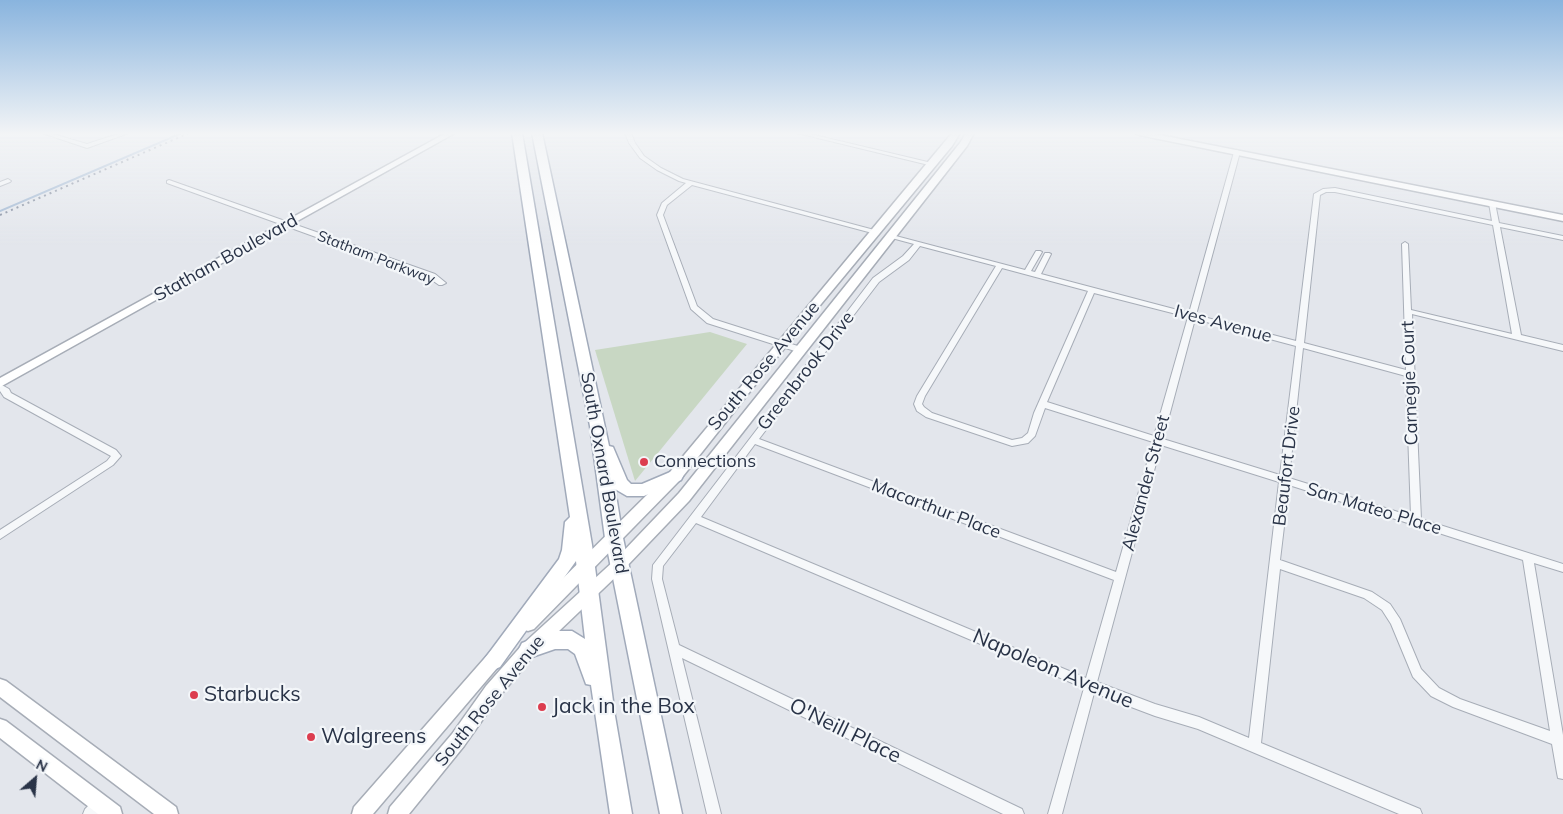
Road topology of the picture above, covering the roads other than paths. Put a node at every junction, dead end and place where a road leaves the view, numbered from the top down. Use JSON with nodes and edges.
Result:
{"nodes":[{"id":1,"x":382,"y":171,"type":"edge"},
{"id":2,"x":523,"y":171,"type":"edge"},
{"id":3,"x":545,"y":171,"type":"edge"},
{"id":4,"x":663,"y":171,"type":"edge"},
{"id":5,"x":927,"y":171,"type":"edge"},
{"id":6,"x":942,"y":171,"type":"edge"},
{"id":7,"x":1232,"y":171,"type":"edge"},
{"id":8,"x":1332,"y":171,"type":"edge"},
{"id":9,"x":0,"y":178,"type":"edge"},
{"id":10,"x":169,"y":182,"type":"dead end"},
{"id":11,"x":0,"y":184,"type":"edge"},
{"id":12,"x":690,"y":184,"type":"junction"},
{"id":13,"x":906,"y":196,"type":"junction"},
{"id":14,"x":1492,"y":203,"type":"junction"},
{"id":15,"x":1563,"y":218,"type":"edge"},
{"id":16,"x":285,"y":224,"type":"junction"},
{"id":17,"x":1495,"y":224,"type":"junction"},
{"id":18,"x":876,"y":232,"type":"junction"},
{"id":19,"x":890,"y":236,"type":"junction"},
{"id":20,"x":1563,"y":238,"type":"edge"},
{"id":21,"x":918,"y":244,"type":"junction"},
{"id":22,"x":1405,"y":244,"type":"dead end"},
{"id":23,"x":1038,"y":252,"type":"dead end"},
{"id":24,"x":1047,"y":254,"type":"dead end"},
{"id":25,"x":1000,"y":265,"type":"junction"},
{"id":26,"x":1027,"y":272,"type":"junction"},
{"id":27,"x":1037,"y":275,"type":"junction"},
{"id":28,"x":442,"y":283,"type":"dead end"},
{"id":29,"x":1092,"y":289,"type":"junction"},
{"id":30,"x":1407,"y":311,"type":"junction"},
{"id":31,"x":1192,"y":316,"type":"junction"},
{"id":32,"x":1517,"y":337,"type":"junction"},
{"id":33,"x":782,"y":344,"type":"junction"},
{"id":34,"x":1300,"y":345,"type":"junction"},
{"id":35,"x":1563,"y":348,"type":"edge"},
{"id":36,"x":801,"y":350,"type":"junction"},
{"id":37,"x":1410,"y":374,"type":"junction"},
{"id":38,"x":0,"y":383,"type":"edge"},
{"id":39,"x":2,"y":393,"type":"edge"},
{"id":40,"x":1042,"y":404,"type":"junction"},
{"id":41,"x":598,"y":426,"type":"junction"},
{"id":42,"x":753,"y":440,"type":"junction"},
{"id":43,"x":1158,"y":441,"type":"junction"},
{"id":44,"x":675,"y":476,"type":"junction"},
{"id":45,"x":1284,"y":481,"type":"junction"},
{"id":46,"x":576,"y":504,"type":"junction"},
{"id":47,"x":694,"y":518,"type":"junction"},
{"id":48,"x":1416,"y":522,"type":"junction"},
{"id":49,"x":0,"y":535,"type":"edge"},
{"id":50,"x":614,"y":538,"type":"junction"},
{"id":51,"x":1528,"y":557,"type":"junction"},
{"id":52,"x":1276,"y":563,"type":"junction"},
{"id":53,"x":620,"y":564,"type":"junction"},
{"id":54,"x":586,"y":566,"type":"junction"},
{"id":55,"x":1563,"y":568,"type":"edge"},
{"id":56,"x":1120,"y":578,"type":"junction"},
{"id":57,"x":589,"y":591,"type":"junction"},
{"id":58,"x":673,"y":648,"type":"junction"},
{"id":59,"x":529,"y":649,"type":"junction"},
{"id":60,"x":493,"y":661,"type":"junction"},
{"id":61,"x":1091,"y":685,"type":"junction"},
{"id":62,"x":0,"y":687,"type":"edge"},
{"id":63,"x":605,"y":716,"type":"junction"},
{"id":64,"x":0,"y":727,"type":"edge"},
{"id":65,"x":1558,"y":740,"type":"junction"},
{"id":66,"x":1254,"y":747,"type":"junction"},
{"id":67,"x":1563,"y":773,"type":"edge"},
{"id":68,"x":101,"y":811,"type":"edge"},
{"id":69,"x":620,"y":812,"type":"edge"},
{"id":70,"x":169,"y":814,"type":"edge"},
{"id":71,"x":361,"y":814,"type":"edge"},
{"id":72,"x":397,"y":814,"type":"edge"},
{"id":73,"x":671,"y":814,"type":"edge"},
{"id":74,"x":714,"y":814,"type":"edge"},
{"id":75,"x":1017,"y":814,"type":"edge"},
{"id":76,"x":1055,"y":814,"type":"edge"},
{"id":77,"x":1415,"y":814,"type":"edge"}],
"edges":[{"from":1,"to":16,"type":"main road","name":"Statham Boulevard"},
{"from":2,"to":46,"type":"main road","name":"South Oxnard Boulevard"},
{"from":3,"to":41,"type":"main road","name":"South Oxnard Boulevard"},
{"from":4,"to":12,"type":"street"},
{"from":5,"to":13,"type":"main road","name":"South Rose Avenue"},
{"from":6,"to":19,"type":"main road","name":"South Rose Avenue"},
{"from":7,"to":31,"type":"street","name":"Alexander Street"},
{"from":8,"to":14,"type":"main road"},
{"from":9,"to":11,"type":"street"},
{"from":10,"to":16,"type":"street","name":"Statham Parkway"},
{"from":12,"to":18,"type":"street"},
{"from":12,"to":33,"type":"street"},
{"from":13,"to":18,"type":"main road","name":"South Rose Avenue"},
{"from":13,"to":19,"type":"main road"},
{"from":14,"to":15,"type":"main road"},
{"from":14,"to":17,"type":"street"},
{"from":16,"to":28,"type":"street","name":"Statham Parkway"},
{"from":16,"to":38,"type":"main road","name":"Statham Boulevard"},
{"from":17,"to":20,"type":"street"},
{"from":17,"to":32,"type":"street"},
{"from":17,"to":34,"type":"street","name":"Beaufort Drive"},
{"from":18,"to":33,"type":"main road","name":"South Rose Avenue"},
{"from":19,"to":21,"type":"street","name":"Ives Avenue"},
{"from":19,"to":36,"type":"main road","name":"South Rose Avenue"},
{"from":21,"to":25,"type":"street","name":"Ives Avenue"},
{"from":21,"to":42,"type":"street","name":"Greenbrook Drive"},
{"from":22,"to":30,"type":"street","name":"Carnegie Court"},
{"from":23,"to":26,"type":"street"},
{"from":24,"to":27,"type":"street"},
{"from":25,"to":26,"type":"street","name":"Ives Avenue"},
{"from":25,"to":40,"type":"street"},
{"from":26,"to":27,"type":"street","name":"Ives Avenue"},
{"from":27,"to":29,"type":"street","name":"Ives Avenue"},
{"from":29,"to":31,"type":"street","name":"Ives Avenue"},
{"from":29,"to":40,"type":"street"},
{"from":30,"to":32,"type":"street"},
{"from":30,"to":37,"type":"street","name":"Carnegie Court"},
{"from":31,"to":34,"type":"street","name":"Ives Avenue"},
{"from":31,"to":43,"type":"street","name":"Alexander Street"},
{"from":32,"to":35,"type":"street"},
{"from":33,"to":36,"type":"street"},
{"from":33,"to":44,"type":"main road","name":"South Rose Avenue"},
{"from":34,"to":37,"type":"street","name":"Ives Avenue"},
{"from":34,"to":45,"type":"street","name":"Beaufort Drive"},
{"from":36,"to":53,"type":"main road","name":"South Rose Avenue"},
{"from":37,"to":48,"type":"street","name":"Carnegie Court"},
{"from":39,"to":49,"type":"street"},
{"from":40,"to":43,"type":"street","name":"San Mateo Place"},
{"from":41,"to":44,"type":"main road"},
{"from":41,"to":50,"type":"main road","name":"South Oxnard Boulevard"},
{"from":42,"to":47,"type":"street","name":"Greenbrook Drive"},
{"from":42,"to":56,"type":"street","name":"Macarthur Place"},
{"from":43,"to":45,"type":"street","name":"San Mateo Place"},
{"from":43,"to":56,"type":"street","name":"Alexander Street"},
{"from":44,"to":50,"type":"main road","name":"South Rose Avenue"},
{"from":45,"to":48,"type":"street","name":"San Mateo Place"},
{"from":45,"to":52,"type":"street","name":"Beaufort Drive"},
{"from":46,"to":54,"type":"main road","name":"South Oxnard Boulevard"},
{"from":46,"to":60,"type":"main road"},
{"from":47,"to":58,"type":"street","name":"Greenbrook Drive"},
{"from":47,"to":61,"type":"street","name":"Napoleon Avenue"},
{"from":48,"to":51,"type":"street","name":"San Mateo Place"},
{"from":50,"to":53,"type":"main road","name":"South Oxnard Boulevard"},
{"from":50,"to":54,"type":"main road","name":"South Rose Avenue"},
{"from":51,"to":55,"type":"street","name":"San Mateo Place"},
{"from":51,"to":65,"type":"street"},
{"from":52,"to":65,"type":"street"},
{"from":52,"to":66,"type":"street","name":"Beaufort Drive"},
{"from":53,"to":57,"type":"main road","name":"South Rose Avenue"},
{"from":53,"to":73,"type":"main road","name":"South Oxnard Boulevard"},
{"from":54,"to":57,"type":"main road","name":"South Oxnard Boulevard"},
{"from":54,"to":60,"type":"main road","name":"South Rose Avenue"},
{"from":56,"to":61,"type":"street","name":"Alexander Street"},
{"from":57,"to":59,"type":"main road","name":"South Rose Avenue"},
{"from":57,"to":63,"type":"main road","name":"South Oxnard Boulevard"},
{"from":58,"to":74,"type":"street","name":"Greenbrook Drive"},
{"from":58,"to":75,"type":"street","name":"O'Neill Place"},
{"from":59,"to":63,"type":"main road"},
{"from":59,"to":72,"type":"main road","name":"South Rose Avenue"},
{"from":60,"to":71,"type":"main road","name":"South Rose Avenue"},
{"from":61,"to":66,"type":"street","name":"Napoleon Avenue"},
{"from":61,"to":76,"type":"street","name":"Alexander Street"},
{"from":62,"to":70,"type":"main road"},
{"from":63,"to":69,"type":"main road","name":"South Oxnard Boulevard"},
{"from":64,"to":68,"type":"main road"},
{"from":65,"to":67,"type":"street"},
{"from":66,"to":77,"type":"street","name":"Napoleon Avenue"}]}
